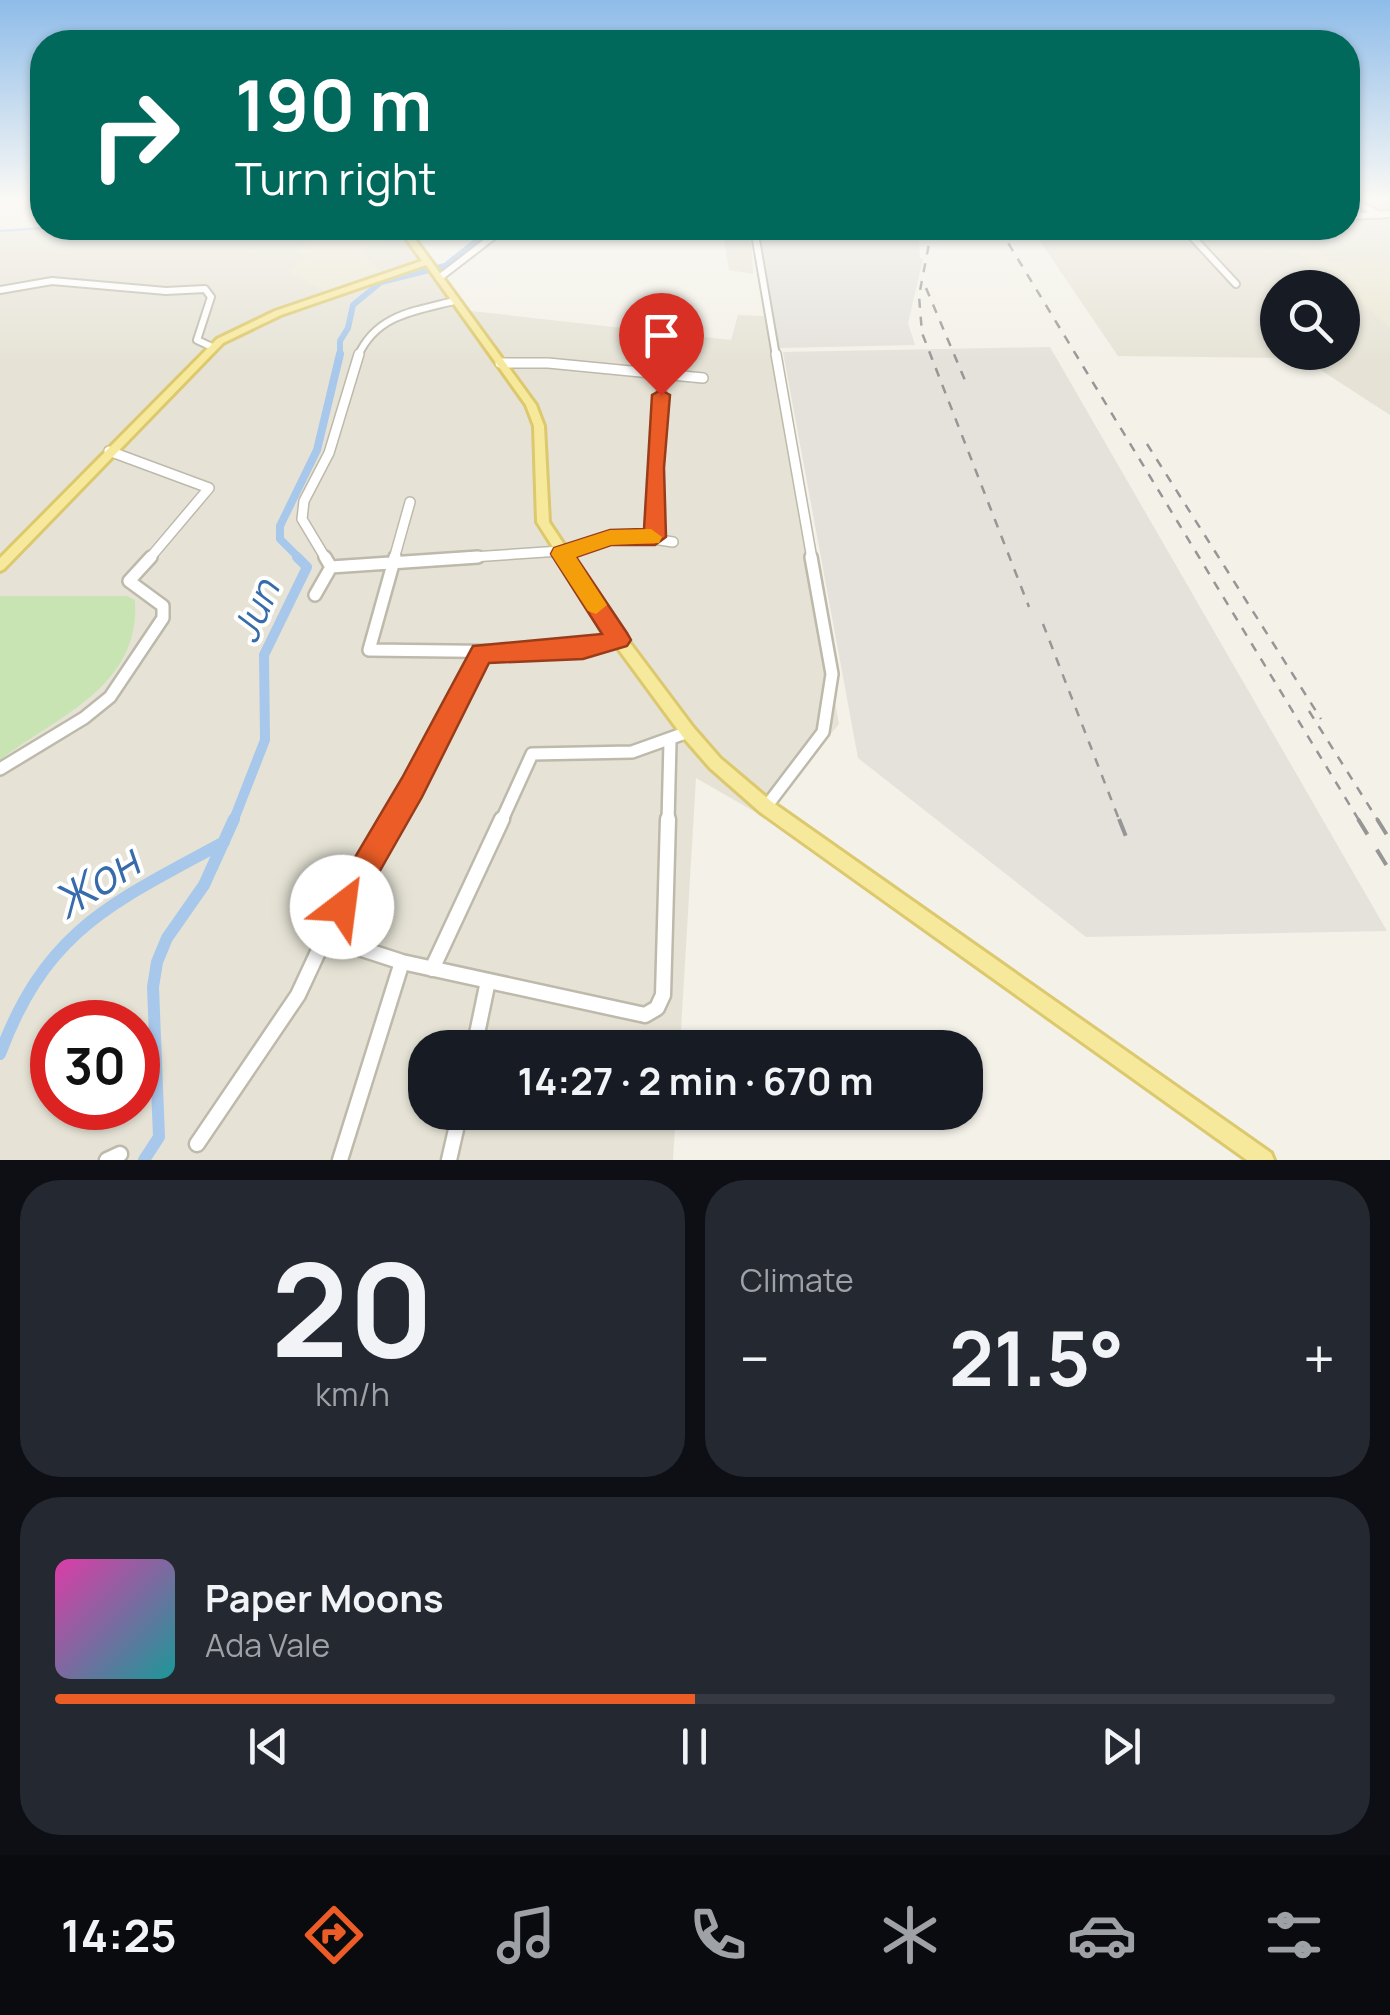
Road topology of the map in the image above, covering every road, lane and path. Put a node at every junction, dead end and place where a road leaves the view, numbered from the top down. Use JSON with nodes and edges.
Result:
{"nodes":[{"id":1,"x":420,"y":252,"type":"edge"},
{"id":2,"x":463,"y":252,"type":"edge"},
{"id":3,"x":758,"y":252,"type":"edge"},
{"id":4,"x":1206,"y":252,"type":"edge"},
{"id":5,"x":433,"y":270,"type":"junction"},
{"id":6,"x":1236,"y":284,"type":"dead end"},
{"id":7,"x":0,"y":290,"type":"edge"},
{"id":8,"x":454,"y":300,"type":"junction"},
{"id":9,"x":212,"y":347,"type":"junction"},
{"id":10,"x":500,"y":363,"type":"junction"},
{"id":11,"x":664,"y":374,"type":"junction"},
{"id":12,"x":703,"y":378,"type":"dead end"},
{"id":13,"x":109,"y":452,"type":"junction"},
{"id":14,"x":410,"y":502,"type":"dead end"},
{"id":15,"x":655,"y":537,"type":"junction"},
{"id":16,"x":673,"y":542,"type":"dead end"},
{"id":17,"x":561,"y":552,"type":"junction"},
{"id":18,"x":1,"y":563,"type":"edge"},
{"id":19,"x":393,"y":564,"type":"junction"},
{"id":20,"x":332,"y":568,"type":"junction"},
{"id":21,"x":315,"y":594,"type":"dead end"},
{"id":22,"x":619,"y":640,"type":"junction"},
{"id":23,"x":482,"y":654,"type":"junction"},
{"id":24,"x":688,"y":732,"type":"junction"},
{"id":25,"x":670,"y":742,"type":"junction"},
{"id":26,"x":0,"y":769,"type":"edge"},
{"id":27,"x":766,"y":807,"type":"junction"},
{"id":28,"x":325,"y":937,"type":"junction"},
{"id":29,"x":402,"y":962,"type":"junction"},
{"id":30,"x":432,"y":969,"type":"junction"},
{"id":31,"x":488,"y":981,"type":"junction"},
{"id":32,"x":478,"y":1030,"type":"edge"},
{"id":33,"x":456,"y":1130,"type":"edge"},
{"id":34,"x":197,"y":1144,"type":"dead end"},
{"id":35,"x":340,"y":1160,"type":"edge"},
{"id":36,"x":449,"y":1160,"type":"edge"},
{"id":37,"x":1264,"y":1160,"type":"edge"}],
"edges":[{"from":1,"to":5,"type":"main road"},
{"from":2,"to":5,"type":"street"},
{"from":3,"to":27,"type":"street"},
{"from":4,"to":6,"type":"street"},
{"from":5,"to":8,"type":"main road"},
{"from":5,"to":9,"type":"main road"},
{"from":7,"to":9,"type":"street"},
{"from":8,"to":10,"type":"main road"},
{"from":8,"to":20,"type":"street"},
{"from":9,"to":13,"type":"main road"},
{"from":10,"to":11,"type":"street"},
{"from":10,"to":17,"type":"main road"},
{"from":11,"to":12,"type":"street"},
{"from":11,"to":15,"type":"street"},
{"from":13,"to":18,"type":"main road"},
{"from":13,"to":26,"type":"street"},
{"from":14,"to":19,"type":"street"},
{"from":15,"to":16,"type":"street"},
{"from":15,"to":17,"type":"street"},
{"from":17,"to":19,"type":"street"},
{"from":17,"to":22,"type":"main road"},
{"from":19,"to":20,"type":"street"},
{"from":19,"to":23,"type":"street"},
{"from":20,"to":21,"type":"street"},
{"from":22,"to":23,"type":"street"},
{"from":22,"to":24,"type":"main road"},
{"from":23,"to":28,"type":"street"},
{"from":24,"to":25,"type":"street"},
{"from":24,"to":27,"type":"main road"},
{"from":25,"to":30,"type":"street"},
{"from":25,"to":31,"type":"street"},
{"from":27,"to":37,"type":"main road"},
{"from":28,"to":29,"type":"street"},
{"from":28,"to":34,"type":"street"},
{"from":29,"to":30,"type":"street"},
{"from":29,"to":35,"type":"street"},
{"from":30,"to":31,"type":"street"},
{"from":31,"to":32,"type":"street"},
{"from":33,"to":36,"type":"street"}]}
